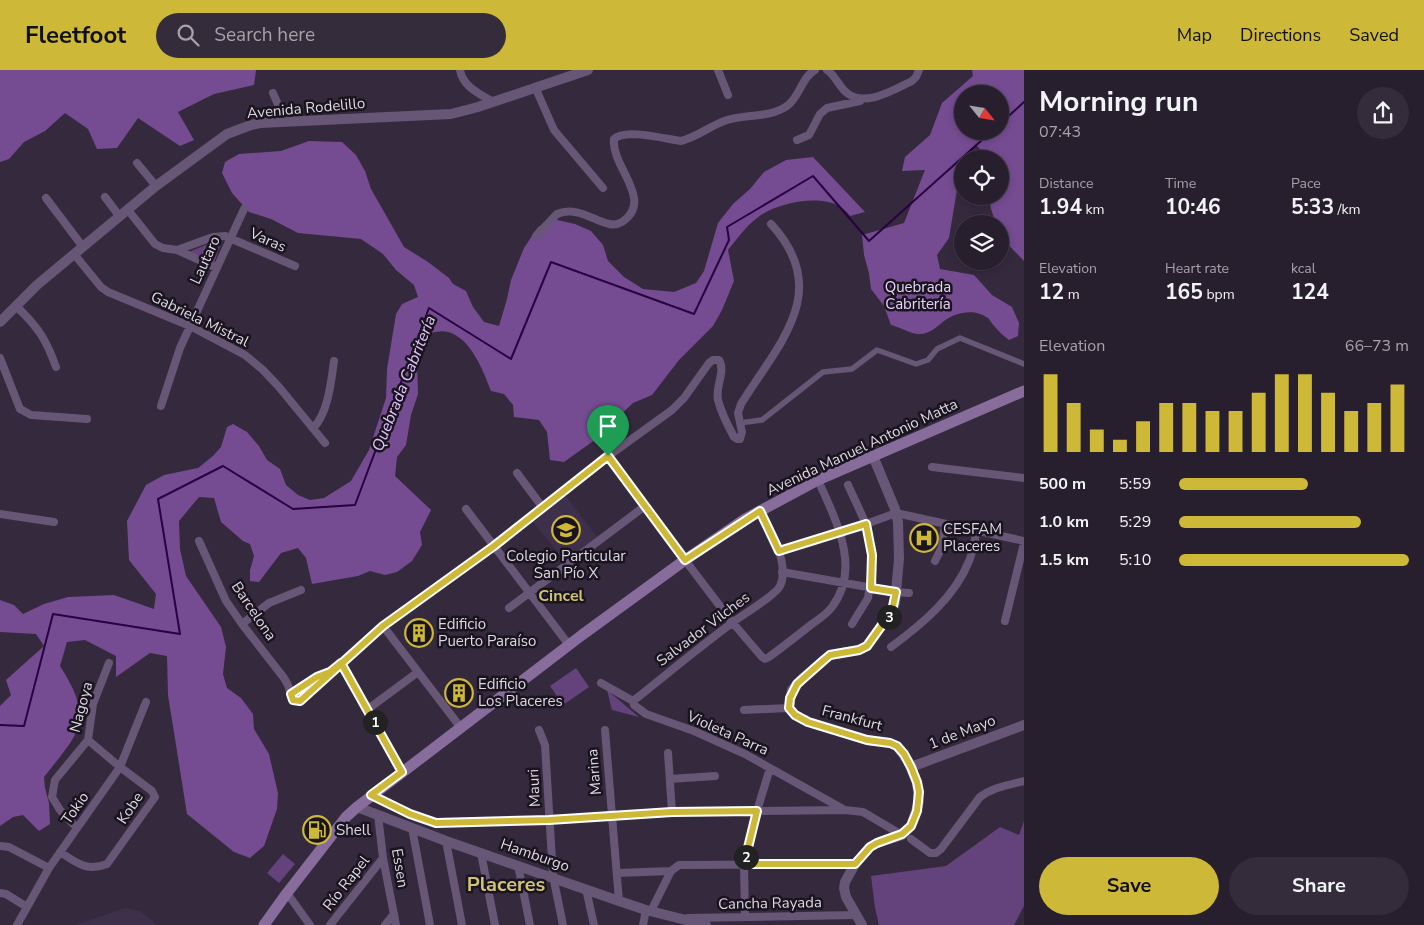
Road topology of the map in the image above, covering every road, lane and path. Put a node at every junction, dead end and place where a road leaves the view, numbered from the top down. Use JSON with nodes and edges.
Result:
{"nodes":[{"id":1,"x":460,"y":70,"type":"edge"},
{"id":2,"x":588,"y":70,"type":"edge"},
{"id":3,"x":718,"y":70,"type":"edge"},
{"id":4,"x":815,"y":70,"type":"edge"},
{"id":5,"x":827,"y":70,"type":"edge"},
{"id":6,"x":919,"y":70,"type":"edge"},
{"id":7,"x":575,"y":72,"type":"edge"},
{"id":8,"x":535,"y":87,"type":"junction"},
{"id":9,"x":273,"y":93,"type":"dead end"},
{"id":10,"x":728,"y":95,"type":"dead end"},
{"id":11,"x":863,"y":100,"type":"junction"},
{"id":12,"x":494,"y":102,"type":"junction"},
{"id":13,"x":286,"y":121,"type":"junction"},
{"id":14,"x":796,"y":140,"type":"dead end"},
{"id":15,"x":137,"y":163,"type":"dead end"},
{"id":16,"x":156,"y":186,"type":"junction"},
{"id":17,"x":603,"y":188,"type":"dead end"},
{"id":18,"x":46,"y":198,"type":"dead end"},
{"id":19,"x":105,"y":198,"type":"dead end"},
{"id":20,"x":244,"y":209,"type":"dead end"},
{"id":21,"x":124,"y":214,"type":"junction"},
{"id":22,"x":770,"y":224,"type":"dead end"},
{"id":23,"x":536,"y":236,"type":"dead end"},
{"id":24,"x":231,"y":238,"type":"junction"},
{"id":25,"x":177,"y":250,"type":"junction"},
{"id":26,"x":79,"y":251,"type":"junction"},
{"id":27,"x":295,"y":266,"type":"dead end"},
{"id":28,"x":217,"y":268,"type":"junction"},
{"id":29,"x":16,"y":306,"type":"junction"},
{"id":30,"x":0,"y":319,"type":"edge"},
{"id":31,"x":190,"y":326,"type":"junction"},
{"id":32,"x":0,"y":358,"type":"edge"},
{"id":33,"x":334,"y":361,"type":"dead end"},
{"id":34,"x":1024,"y":364,"type":"edge"},
{"id":35,"x":56,"y":367,"type":"dead end"},
{"id":36,"x":1024,"y":391,"type":"edge"},
{"id":37,"x":161,"y":406,"type":"dead end"},
{"id":38,"x":86,"y":419,"type":"dead end"},
{"id":39,"x":739,"y":423,"type":"junction"},
{"id":40,"x":313,"y":428,"type":"junction"},
{"id":41,"x":325,"y":443,"type":"dead end"},
{"id":42,"x":608,"y":456,"type":"junction"},
{"id":43,"x":873,"y":456,"type":"junction"},
{"id":44,"x":932,"y":467,"type":"dead end"},
{"id":45,"x":517,"y":473,"type":"dead end"},
{"id":46,"x":1024,"y":478,"type":"edge"},
{"id":47,"x":818,"y":480,"type":"junction"},
{"id":48,"x":848,"y":486,"type":"dead end"},
{"id":49,"x":645,"y":506,"type":"junction"},
{"id":50,"x":542,"y":508,"type":"junction"},
{"id":51,"x":466,"y":509,"type":"dead end"},
{"id":52,"x":760,"y":511,"type":"junction"},
{"id":53,"x":896,"y":513,"type":"junction"},
{"id":54,"x":0,"y":514,"type":"edge"},
{"id":55,"x":54,"y":522,"type":"dead end"},
{"id":56,"x":866,"y":524,"type":"junction"},
{"id":57,"x":945,"y":524,"type":"junction"},
{"id":58,"x":977,"y":531,"type":"junction"},
{"id":59,"x":841,"y":532,"type":"junction"},
{"id":60,"x":200,"y":541,"type":"dead end"},
{"id":61,"x":1024,"y":542,"type":"edge"},
{"id":62,"x":494,"y":546,"type":"junction"},
{"id":63,"x":779,"y":551,"type":"junction"},
{"id":64,"x":685,"y":560,"type":"junction"},
{"id":65,"x":935,"y":561,"type":"dead end"},
{"id":66,"x":782,"y":574,"type":"junction"},
{"id":67,"x":843,"y":582,"type":"junction"},
{"id":68,"x":871,"y":588,"type":"junction"},
{"id":69,"x":301,"y":590,"type":"dead end"},
{"id":70,"x":896,"y":592,"type":"junction"},
{"id":71,"x":530,"y":593,"type":"junction"},
{"id":72,"x":909,"y":593,"type":"dead end"},
{"id":73,"x":509,"y":608,"type":"dead end"},
{"id":74,"x":1005,"y":621,"type":"dead end"},
{"id":75,"x":732,"y":622,"type":"junction"},
{"id":76,"x":242,"y":624,"type":"junction"},
{"id":77,"x":852,"y":624,"type":"dead end"},
{"id":78,"x":383,"y":626,"type":"junction"},
{"id":79,"x":570,"y":645,"type":"junction"},
{"id":80,"x":891,"y":648,"type":"dead end"},
{"id":81,"x":109,"y":663,"type":"dead end"},
{"id":82,"x":341,"y":663,"type":"junction"},
{"id":83,"x":418,"y":672,"type":"junction"},
{"id":84,"x":600,"y":683,"type":"dead end"},
{"id":85,"x":633,"y":701,"type":"junction"},
{"id":86,"x":146,"y":702,"type":"dead end"},
{"id":87,"x":789,"y":708,"type":"junction"},
{"id":88,"x":368,"y":709,"type":"junction"},
{"id":89,"x":744,"y":710,"type":"dead end"},
{"id":90,"x":1024,"y":725,"type":"edge"},
{"id":91,"x":461,"y":728,"type":"junction"},
{"id":92,"x":539,"y":730,"type":"dead end"},
{"id":93,"x":605,"y":730,"type":"dead end"},
{"id":94,"x":88,"y":740,"type":"junction"},
{"id":95,"x":668,"y":754,"type":"dead end"},
{"id":96,"x":120,"y":767,"type":"junction"},
{"id":97,"x":911,"y":767,"type":"junction"},
{"id":98,"x":770,"y":768,"type":"junction"},
{"id":99,"x":402,"y":772,"type":"junction"},
{"id":100,"x":715,"y":776,"type":"dead end"},
{"id":101,"x":670,"y":779,"type":"junction"},
{"id":102,"x":1024,"y":781,"type":"edge"},
{"id":103,"x":371,"y":795,"type":"junction"},
{"id":104,"x":356,"y":807,"type":"junction"},
{"id":105,"x":845,"y":810,"type":"junction"},
{"id":106,"x":757,"y":811,"type":"junction"},
{"id":107,"x":672,"y":812,"type":"junction"},
{"id":108,"x":378,"y":815,"type":"junction"},
{"id":109,"x":612,"y":816,"type":"junction"},
{"id":110,"x":549,"y":820,"type":"junction"},
{"id":111,"x":77,"y":828,"type":"junction"},
{"id":112,"x":412,"y":828,"type":"junction"},
{"id":113,"x":907,"y":837,"type":"junction"},
{"id":114,"x":446,"y":840,"type":"junction"},
{"id":115,"x":0,"y":846,"type":"edge"},
{"id":116,"x":60,"y":852,"type":"junction"},
{"id":117,"x":481,"y":853,"type":"junction"},
{"id":118,"x":383,"y":858,"type":"junction"},
{"id":119,"x":744,"y":864,"type":"junction"},
{"id":120,"x":855,"y":864,"type":"junction"},
{"id":121,"x":518,"y":865,"type":"junction"},
{"id":122,"x":49,"y":868,"type":"junction"},
{"id":123,"x":671,"y":871,"type":"junction"},
{"id":124,"x":617,"y":873,"type":"junction"},
{"id":125,"x":553,"y":876,"type":"junction"},
{"id":126,"x":586,"y":889,"type":"junction"},
{"id":127,"x":287,"y":892,"type":"junction"},
{"id":128,"x":0,"y":893,"type":"edge"},
{"id":129,"x":619,"y":901,"type":"junction"},
{"id":130,"x":27,"y":907,"type":"junction"},
{"id":131,"x":648,"y":910,"type":"junction"},
{"id":132,"x":394,"y":914,"type":"junction"},
{"id":133,"x":857,"y":915,"type":"junction"},
{"id":134,"x":745,"y":916,"type":"junction"},
{"id":135,"x":681,"y":920,"type":"edge"},
{"id":136,"x":17,"y":925,"type":"edge"},
{"id":137,"x":264,"y":925,"type":"edge"},
{"id":138,"x":310,"y":925,"type":"edge"},
{"id":139,"x":330,"y":925,"type":"edge"},
{"id":140,"x":385,"y":925,"type":"edge"},
{"id":141,"x":396,"y":925,"type":"edge"},
{"id":142,"x":430,"y":925,"type":"edge"},
{"id":143,"x":462,"y":925,"type":"edge"},
{"id":144,"x":495,"y":925,"type":"edge"},
{"id":145,"x":530,"y":925,"type":"edge"},
{"id":146,"x":563,"y":925,"type":"edge"},
{"id":147,"x":594,"y":925,"type":"edge"},
{"id":148,"x":643,"y":925,"type":"edge"},
{"id":149,"x":706,"y":925,"type":"edge"},
{"id":150,"x":862,"y":925,"type":"edge"}],
"edges":[{"from":1,"to":12,"type":"street"},
{"from":2,"to":7,"type":"street","name":"Avenida Rodelillo"},
{"from":3,"to":10,"type":"street"},
{"from":4,"to":23,"type":"street"},
{"from":5,"to":11,"type":"street"},
{"from":6,"to":11,"type":"street"},
{"from":7,"to":8,"type":"street","name":"Avenida Rodelillo"},
{"from":8,"to":12,"type":"street","name":"Avenida Rodelillo"},
{"from":8,"to":17,"type":"street"},
{"from":9,"to":13,"type":"street"},
{"from":11,"to":14,"type":"street"},
{"from":12,"to":13,"type":"street","name":"Avenida Rodelillo"},
{"from":13,"to":16,"type":"street","name":"Avenida Rodelillo"},
{"from":15,"to":16,"type":"street"},
{"from":16,"to":21,"type":"street","name":"Avenida Rodelillo"},
{"from":18,"to":26,"type":"street","name":"Gabriela Mistral"},
{"from":19,"to":21,"type":"street"},
{"from":20,"to":24,"type":"street","name":"Lautaro"},
{"from":21,"to":25,"type":"street"},
{"from":21,"to":26,"type":"street","name":"Avenida Rodelillo"},
{"from":22,"to":39,"type":"street"},
{"from":24,"to":25,"type":"street"},
{"from":24,"to":27,"type":"street","name":"Varas"},
{"from":24,"to":28,"type":"street","name":"Lautaro"},
{"from":25,"to":28,"type":"street"},
{"from":26,"to":29,"type":"street","name":"Avenida Rodelillo"},
{"from":26,"to":31,"type":"street","name":"Gabriela Mistral"},
{"from":28,"to":31,"type":"street","name":"Lautaro"},
{"from":29,"to":30,"type":"street","name":"Avenida Rodelillo"},
{"from":29,"to":35,"type":"street"},
{"from":31,"to":37,"type":"street","name":"Lautaro"},
{"from":31,"to":40,"type":"street","name":"Gabriela Mistral"},
{"from":32,"to":38,"type":"street"},
{"from":33,"to":40,"type":"street"},
{"from":34,"to":39,"type":"street"},
{"from":36,"to":43,"type":"main road","name":"Avenida Manuel Antonio Matta"},
{"from":39,"to":42,"type":"street"},
{"from":40,"to":41,"type":"street","name":"Gabriela Mistral"},
{"from":42,"to":49,"type":"street"},
{"from":42,"to":50,"type":"street"},
{"from":43,"to":47,"type":"main road","name":"Avenida Manuel Antonio Matta"},
{"from":43,"to":53,"type":"street"},
{"from":44,"to":46,"type":"street"},
{"from":45,"to":50,"type":"street"},
{"from":47,"to":52,"type":"main road","name":"Avenida Manuel Antonio Matta"},
{"from":47,"to":59,"type":"street"},
{"from":48,"to":56,"type":"street"},
{"from":49,"to":64,"type":"street"},
{"from":49,"to":71,"type":"street"},
{"from":50,"to":62,"type":"street"},
{"from":51,"to":62,"type":"street"},
{"from":52,"to":63,"type":"street"},
{"from":52,"to":64,"type":"main road","name":"Avenida Manuel Antonio Matta"},
{"from":53,"to":56,"type":"street"},
{"from":53,"to":57,"type":"street"},
{"from":53,"to":70,"type":"street"},
{"from":54,"to":55,"type":"street"},
{"from":56,"to":59,"type":"street"},
{"from":56,"to":68,"type":"street"},
{"from":57,"to":58,"type":"street"},
{"from":57,"to":65,"type":"street"},
{"from":58,"to":61,"type":"street"},
{"from":58,"to":80,"type":"street"},
{"from":59,"to":63,"type":"street"},
{"from":59,"to":67,"type":"street"},
{"from":60,"to":76,"type":"street","name":"Barcelona"},
{"from":61,"to":74,"type":"street"},
{"from":62,"to":71,"type":"street"},
{"from":62,"to":78,"type":"street"},
{"from":63,"to":66,"type":"street"},
{"from":64,"to":75,"type":"street"},
{"from":64,"to":79,"type":"main road","name":"Avenida Manuel Antonio Matta"},
{"from":66,"to":67,"type":"street"},
{"from":66,"to":75,"type":"street","name":"Salvador Vilches"},
{"from":67,"to":68,"type":"street"},
{"from":67,"to":75,"type":"street"},
{"from":68,"to":70,"type":"street"},
{"from":68,"to":77,"type":"street"},
{"from":69,"to":76,"type":"street"},
{"from":70,"to":72,"type":"street"},
{"from":70,"to":87,"type":"street"},
{"from":71,"to":73,"type":"street"},
{"from":71,"to":79,"type":"street"},
{"from":75,"to":85,"type":"street","name":"Salvador Vilches"},
{"from":76,"to":82,"type":"street","name":"Barcelona"},
{"from":78,"to":82,"type":"street"},
{"from":78,"to":83,"type":"street"},
{"from":79,"to":91,"type":"main road","name":"Avenida Manuel Antonio Matta"},
{"from":81,"to":94,"type":"street","name":"Nagoya"},
{"from":82,"to":88,"type":"street"},
{"from":83,"to":88,"type":"street"},
{"from":83,"to":91,"type":"street"},
{"from":84,"to":85,"type":"street","name":"Violeta Parra"},
{"from":85,"to":98,"type":"street","name":"Violeta Parra"},
{"from":86,"to":96,"type":"street","name":"Tokio"},
{"from":87,"to":89,"type":"street"},
{"from":87,"to":97,"type":"street","name":"Frankfurt"},
{"from":88,"to":99,"type":"street"},
{"from":90,"to":97,"type":"street","name":"1 de Mayo"},
{"from":91,"to":99,"type":"main road","name":"Avenida Manuel Antonio Matta"},
{"from":92,"to":110,"type":"street","name":"Mauri"},
{"from":93,"to":109,"type":"street","name":"Marina"},
{"from":94,"to":96,"type":"street","name":"Kobe"},
{"from":94,"to":111,"type":"street","name":"Nagoya"},
{"from":95,"to":101,"type":"street"},
{"from":96,"to":111,"type":"street","name":"Tokio"},
{"from":96,"to":116,"type":"street","name":"Kobe"},
{"from":97,"to":113,"type":"street","name":"Frankfurt"},
{"from":98,"to":105,"type":"street","name":"Violeta Parra"},
{"from":98,"to":106,"type":"street"},
{"from":99,"to":103,"type":"main road","name":"Avenida Manuel Antonio Matta"},
{"from":100,"to":101,"type":"street"},
{"from":101,"to":107,"type":"street"},
{"from":102,"to":113,"type":"street"},
{"from":103,"to":104,"type":"main road","name":"Avenida Manuel Antonio Matta"},
{"from":103,"to":110,"type":"street"},
{"from":104,"to":108,"type":"street","name":"Hamburgo"},
{"from":104,"to":127,"type":"main road","name":"Avenida Manuel Antonio Matta"},
{"from":105,"to":106,"type":"street"},
{"from":105,"to":113,"type":"street"},
{"from":106,"to":107,"type":"street"},
{"from":106,"to":119,"type":"street"},
{"from":107,"to":109,"type":"street"},
{"from":108,"to":112,"type":"street","name":"Hamburgo"},
{"from":108,"to":118,"type":"street","name":"Essen"},
{"from":109,"to":110,"type":"street"},
{"from":109,"to":124,"type":"street","name":"Marina"},
{"from":110,"to":125,"type":"street","name":"Mauri"},
{"from":111,"to":116,"type":"street","name":"Tokio"},
{"from":112,"to":114,"type":"street","name":"Hamburgo"},
{"from":112,"to":142,"type":"street"},
{"from":113,"to":120,"type":"street"},
{"from":114,"to":117,"type":"street","name":"Hamburgo"},
{"from":114,"to":143,"type":"street"},
{"from":115,"to":122,"type":"street"},
{"from":116,"to":122,"type":"street","name":"Tokio"},
{"from":117,"to":121,"type":"street","name":"Hamburgo"},
{"from":117,"to":144,"type":"street"},
{"from":118,"to":132,"type":"street","name":"Essen"},
{"from":118,"to":139,"type":"street","name":"Río Rapel"},
{"from":119,"to":120,"type":"street"},
{"from":119,"to":123,"type":"street"},
{"from":119,"to":134,"type":"street"},
{"from":120,"to":133,"type":"street"},
{"from":121,"to":125,"type":"street","name":"Hamburgo"},
{"from":121,"to":145,"type":"street"},
{"from":122,"to":130,"type":"street","name":"Tokio"},
{"from":123,"to":124,"type":"street"},
{"from":123,"to":131,"type":"street"},
{"from":124,"to":129,"type":"street","name":"Marina"},
{"from":125,"to":126,"type":"street","name":"Hamburgo"},
{"from":125,"to":146,"type":"street","name":"Mauri"},
{"from":126,"to":129,"type":"street","name":"Hamburgo"},
{"from":126,"to":147,"type":"street"},
{"from":127,"to":137,"type":"main road","name":"Avenida Manuel Antonio Matta"},
{"from":127,"to":138,"type":"street"},
{"from":128,"to":130,"type":"street"},
{"from":129,"to":131,"type":"street","name":"Hamburgo"},
{"from":130,"to":136,"type":"street","name":"Tokio"},
{"from":131,"to":135,"type":"street","name":"Hamburgo"},
{"from":131,"to":148,"type":"street"},
{"from":132,"to":140,"type":"street"},
{"from":132,"to":141,"type":"street","name":"Essen"},
{"from":133,"to":134,"type":"street","name":"Cancha Rayada"},
{"from":133,"to":150,"type":"street"},
{"from":134,"to":135,"type":"street","name":"Cancha Rayada"},
{"from":135,"to":149,"type":"street","name":"Hamburgo"}]}
